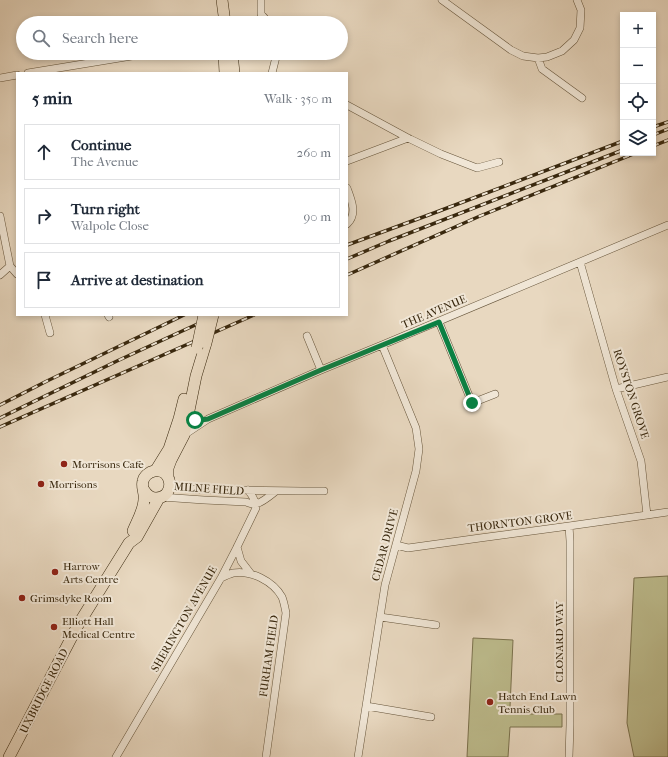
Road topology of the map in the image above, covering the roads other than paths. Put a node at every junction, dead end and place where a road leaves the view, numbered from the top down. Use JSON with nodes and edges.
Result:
{"nodes":[{"id":1,"x":222,"y":0,"type":"edge"},
{"id":2,"x":261,"y":0,"type":"edge"},
{"id":3,"x":442,"y":0,"type":"edge"},
{"id":4,"x":577,"y":0,"type":"edge"},
{"id":5,"x":224,"y":16,"type":"edge"},
{"id":6,"x":263,"y":16,"type":"edge"},
{"id":7,"x":538,"y":58,"type":"junction"},
{"id":8,"x":107,"y":60,"type":"edge"},
{"id":9,"x":224,"y":60,"type":"edge"},
{"id":10,"x":233,"y":60,"type":"edge"},
{"id":11,"x":275,"y":60,"type":"edge"},
{"id":12,"x":34,"y":72,"type":"edge"},
{"id":13,"x":225,"y":72,"type":"edge"},
{"id":14,"x":234,"y":72,"type":"edge"},
{"id":15,"x":272,"y":72,"type":"edge"},
{"id":16,"x":16,"y":75,"type":"edge"},
{"id":17,"x":0,"y":78,"type":"edge"},
{"id":18,"x":582,"y":98,"type":"dead end"},
{"id":19,"x":348,"y":106,"type":"edge"},
{"id":20,"x":408,"y":138,"type":"junction"},
{"id":21,"x":348,"y":161,"type":"edge"},
{"id":22,"x":499,"y":162,"type":"dead end"},
{"id":23,"x":348,"y":192,"type":"edge"},
{"id":24,"x":0,"y":216,"type":"edge"},
{"id":25,"x":348,"y":223,"type":"edge"},
{"id":26,"x":668,"y":226,"type":"edge"},
{"id":27,"x":580,"y":262,"type":"junction"},
{"id":28,"x":10,"y":266,"type":"junction"},
{"id":29,"x":16,"y":273,"type":"edge"},
{"id":30,"x":0,"y":275,"type":"edge"},
{"id":31,"x":44,"y":316,"type":"edge"},
{"id":32,"x":204,"y":316,"type":"edge"},
{"id":33,"x":213,"y":316,"type":"edge"},
{"id":34,"x":439,"y":322,"type":"junction"},
{"id":35,"x":50,"y":333,"type":"dead end"},
{"id":36,"x":307,"y":335,"type":"dead end"},
{"id":37,"x":382,"y":345,"type":"junction"},
{"id":38,"x":202,"y":346,"type":"junction"},
{"id":39,"x":321,"y":370,"type":"junction"},
{"id":40,"x":668,"y":377,"type":"edge"},
{"id":41,"x":616,"y":389,"type":"junction"},
{"id":42,"x":495,"y":394,"type":"dead end"},
{"id":43,"x":184,"y":418,"type":"junction"},
{"id":44,"x":208,"y":419,"type":"junction"},
{"id":45,"x":184,"y":435,"type":"junction"},
{"id":46,"x":156,"y":470,"type":"junction"},
{"id":47,"x":169,"y":480,"type":"junction"},
{"id":48,"x":144,"y":490,"type":"junction"},
{"id":49,"x":248,"y":490,"type":"junction"},
{"id":50,"x":324,"y":490,"type":"dead end"},
{"id":51,"x":276,"y":491,"type":"junction"},
{"id":52,"x":160,"y":497,"type":"junction"},
{"id":53,"x":256,"y":504,"type":"junction"},
{"id":54,"x":668,"y":512,"type":"edge"},
{"id":55,"x":647,"y":515,"type":"junction"},
{"id":56,"x":569,"y":526,"type":"junction"},
{"id":57,"x":130,"y":543,"type":"junction"},
{"id":58,"x":396,"y":545,"type":"junction"},
{"id":59,"x":237,"y":547,"type":"junction"},
{"id":60,"x":251,"y":574,"type":"junction"},
{"id":61,"x":221,"y":578,"type":"junction"},
{"id":62,"x":380,"y":617,"type":"junction"},
{"id":63,"x":436,"y":625,"type":"dead end"},
{"id":64,"x":366,"y":706,"type":"junction"},
{"id":65,"x":431,"y":717,"type":"dead end"},
{"id":66,"x":9,"y":757,"type":"edge"},
{"id":67,"x":116,"y":757,"type":"edge"},
{"id":68,"x":266,"y":757,"type":"edge"},
{"id":69,"x":358,"y":757,"type":"edge"},
{"id":70,"x":569,"y":757,"type":"edge"}],
"edges":[{"from":1,"to":5,"type":"main road"},
{"from":2,"to":6,"type":"street"},
{"from":3,"to":7,"type":"street"},
{"from":4,"to":7,"type":"street"},
{"from":7,"to":18,"type":"street"},
{"from":8,"to":12,"type":"street"},
{"from":9,"to":13,"type":"main road"},
{"from":10,"to":14,"type":"main road"},
{"from":11,"to":15,"type":"street"},
{"from":16,"to":17,"type":"street"},
{"from":19,"to":20,"type":"street"},
{"from":20,"to":21,"type":"street"},
{"from":20,"to":22,"type":"street"},
{"from":23,"to":25,"type":"street"},
{"from":24,"to":28,"type":"street"},
{"from":26,"to":27,"type":"street","name":"THE AVENUE"},
{"from":27,"to":34,"type":"street","name":"THE AVENUE"},
{"from":27,"to":41,"type":"street","name":"ROYSTON GROVE"},
{"from":28,"to":29,"type":"street"},
{"from":28,"to":30,"type":"street"},
{"from":31,"to":35,"type":"street"},
{"from":32,"to":38,"type":"main road","name":"UXBRIDGE ROAD","bridge":true},
{"from":33,"to":38,"type":"main road","name":"UXBRIDGE ROAD","bridge":true},
{"from":34,"to":37,"type":"street","name":"THE AVENUE"},
{"from":34,"to":42,"type":"street"},
{"from":36,"to":39,"type":"street"},
{"from":37,"to":39,"type":"street","name":"THE AVENUE"},
{"from":37,"to":58,"type":"street","name":"CEDAR DRIVE"},
{"from":38,"to":43,"type":"main road","name":"UXBRIDGE ROAD"},
{"from":39,"to":44,"type":"street","name":"THE AVENUE"},
{"from":40,"to":41,"type":"street"},
{"from":41,"to":55,"type":"street","name":"ROYSTON GROVE"},
{"from":43,"to":44,"type":"street","name":"THE AVENUE"},
{"from":43,"to":45,"type":"main road","name":"UXBRIDGE ROAD"},
{"from":43,"to":46,"type":"main road","name":"UXBRIDGE ROAD"},
{"from":44,"to":45,"type":"street","name":"THE AVENUE"},
{"from":45,"to":47,"type":"main road","name":"UXBRIDGE ROAD"},
{"from":46,"to":47,"type":"main road"},
{"from":46,"to":48,"type":"main road","name":"UXBRIDGE ROAD"},
{"from":47,"to":49,"type":"street","name":"MILNE FIELD"},
{"from":47,"to":52,"type":"main road","name":"UXBRIDGE ROAD"},
{"from":48,"to":52,"type":"main road"},
{"from":48,"to":57,"type":"main road","name":"UXBRIDGE ROAD"},
{"from":49,"to":51,"type":"street","name":"MILNE FIELD"},
{"from":49,"to":53,"type":"street"},
{"from":50,"to":51,"type":"street","name":"MILNE FIELD"},
{"from":51,"to":53,"type":"street","name":"MILNE FIELD"},
{"from":52,"to":53,"type":"street","name":"MILNE FIELD"},
{"from":52,"to":57,"type":"main road","name":"UXBRIDGE ROAD"},
{"from":53,"to":59,"type":"street","name":"SHERINGTON AVENUE"},
{"from":54,"to":55,"type":"street"},
{"from":55,"to":56,"type":"street","name":"THORNTON GROVE"},
{"from":56,"to":58,"type":"street","name":"THORNTON GROVE"},
{"from":56,"to":70,"type":"street","name":"CLONARD WAY"},
{"from":57,"to":66,"type":"main road","name":"UXBRIDGE ROAD"},
{"from":58,"to":62,"type":"street","name":"CEDAR DRIVE"},
{"from":59,"to":60,"type":"street","name":"FURHAM FIELD"},
{"from":59,"to":61,"type":"street","name":"SHERINGTON AVENUE"},
{"from":60,"to":61,"type":"street","name":"FURHAM FIELD"},
{"from":60,"to":68,"type":"street","name":"FURHAM FIELD"},
{"from":61,"to":67,"type":"street","name":"SHERINGTON AVENUE"},
{"from":62,"to":63,"type":"street"},
{"from":62,"to":64,"type":"street","name":"CEDAR DRIVE"},
{"from":64,"to":65,"type":"street"},
{"from":64,"to":69,"type":"street","name":"CEDAR DRIVE"}]}
